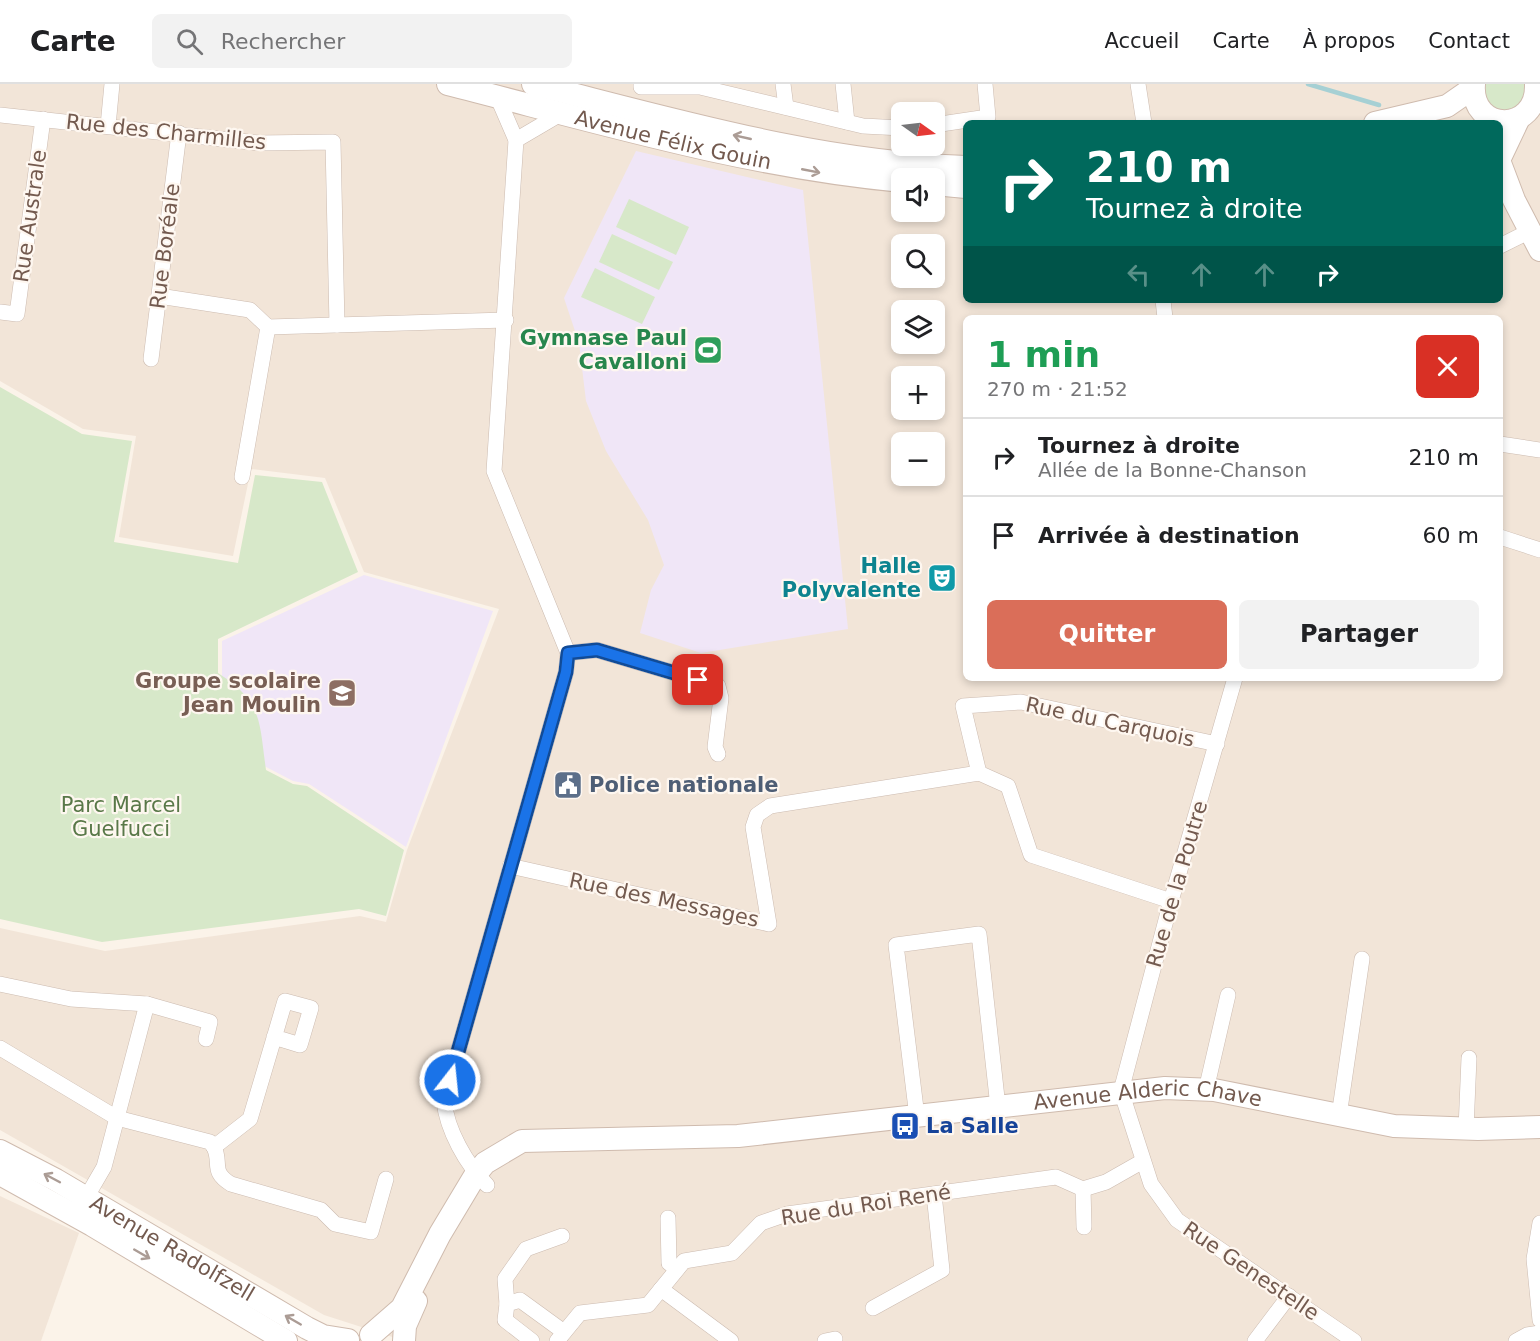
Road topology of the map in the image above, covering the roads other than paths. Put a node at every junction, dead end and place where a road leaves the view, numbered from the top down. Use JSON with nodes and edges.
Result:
{"nodes":[{"id":1,"x":112,"y":84,"type":"edge"},
{"id":2,"x":448,"y":84,"type":"edge"},
{"id":3,"x":533,"y":84,"type":"edge"},
{"id":4,"x":783,"y":84,"type":"edge"},
{"id":5,"x":843,"y":84,"type":"edge"},
{"id":6,"x":986,"y":84,"type":"edge"},
{"id":7,"x":1138,"y":84,"type":"edge"},
{"id":8,"x":641,"y":86,"type":"edge"},
{"id":9,"x":700,"y":86,"type":"edge"},
{"id":10,"x":1473,"y":86,"type":"edge"},
{"id":11,"x":497,"y":96,"type":"junction"},
{"id":12,"x":1532,"y":102,"type":"edge"},
{"id":13,"x":786,"y":107,"type":"junction"},
{"id":14,"x":626,"y":108,"type":"junction"},
{"id":15,"x":562,"y":113,"type":"junction"},
{"id":16,"x":0,"y":115,"type":"edge"},
{"id":17,"x":1487,"y":117,"type":"edge"},
{"id":18,"x":43,"y":119,"type":"junction"},
{"id":19,"x":989,"y":120,"type":"edge"},
{"id":20,"x":1144,"y":120,"type":"edge"},
{"id":21,"x":1388,"y":120,"type":"edge"},
{"id":22,"x":1455,"y":120,"type":"edge"},
{"id":23,"x":1501,"y":120,"type":"edge"},
{"id":24,"x":847,"y":122,"type":"junction"},
{"id":25,"x":963,"y":122,"type":"edge"},
{"id":26,"x":945,"y":124,"type":"edge"},
{"id":27,"x":108,"y":126,"type":"junction"},
{"id":28,"x":891,"y":127,"type":"edge"},
{"id":29,"x":179,"y":133,"type":"junction"},
{"id":30,"x":516,"y":140,"type":"junction"},
{"id":31,"x":1503,"y":155,"type":"edge"},
{"id":32,"x":963,"y":167,"type":"edge"},
{"id":33,"x":1503,"y":169,"type":"edge"},
{"id":34,"x":891,"y":180,"type":"edge"},
{"id":35,"x":945,"y":185,"type":"edge"},
{"id":36,"x":963,"y":187,"type":"edge"},
{"id":37,"x":1535,"y":240,"type":"edge"},
{"id":38,"x":1503,"y":245,"type":"edge"},
{"id":39,"x":159,"y":296,"type":"junction"},
{"id":40,"x":0,"y":312,"type":"edge"},
{"id":41,"x":506,"y":320,"type":"junction"},
{"id":42,"x":337,"y":325,"type":"junction"},
{"id":43,"x":268,"y":327,"type":"junction"},
{"id":44,"x":151,"y":359,"type":"dead end"},
{"id":45,"x":1503,"y":444,"type":"edge"},
{"id":46,"x":1540,"y":450,"type":"edge"},
{"id":47,"x":242,"y":477,"type":"dead end"},
{"id":48,"x":1503,"y":538,"type":"edge"},
{"id":49,"x":1540,"y":550,"type":"edge"},
{"id":50,"x":565,"y":646,"type":"junction"},
{"id":51,"x":1234,"y":681,"type":"edge"},
{"id":52,"x":1217,"y":744,"type":"junction"},
{"id":53,"x":718,"y":754,"type":"dead end"},
{"id":54,"x":979,"y":773,"type":"junction"},
{"id":55,"x":510,"y":866,"type":"junction"},
{"id":56,"x":1171,"y":901,"type":"junction"},
{"id":57,"x":1362,"y":959,"type":"dead end"},
{"id":58,"x":0,"y":984,"type":"edge"},
{"id":59,"x":1228,"y":995,"type":"dead end"},
{"id":60,"x":147,"y":1004,"type":"junction"},
{"id":61,"x":274,"y":1038,"type":"dead end"},
{"id":62,"x":206,"y":1039,"type":"dead end"},
{"id":63,"x":0,"y":1048,"type":"edge"},
{"id":64,"x":1469,"y":1058,"type":"dead end"},
{"id":65,"x":1206,"y":1090,"type":"junction"},
{"id":66,"x":1121,"y":1092,"type":"junction"},
{"id":67,"x":998,"y":1107,"type":"junction"},
{"id":68,"x":1339,"y":1116,"type":"junction"},
{"id":69,"x":917,"y":1117,"type":"junction"},
{"id":70,"x":117,"y":1118,"type":"junction"},
{"id":71,"x":1540,"y":1127,"type":"edge"},
{"id":72,"x":1466,"y":1129,"type":"junction"},
{"id":73,"x":214,"y":1147,"type":"junction"},
{"id":74,"x":0,"y":1151,"type":"edge"},
{"id":75,"x":1143,"y":1161,"type":"junction"},
{"id":76,"x":0,"y":1174,"type":"edge"},
{"id":77,"x":387,"y":1179,"type":"dead end"},
{"id":78,"x":482,"y":1179,"type":"junction"},
{"id":79,"x":1083,"y":1189,"type":"junction"},
{"id":80,"x":934,"y":1194,"type":"junction"},
{"id":81,"x":86,"y":1198,"type":"junction"},
{"id":82,"x":668,"y":1218,"type":"dead end"},
{"id":83,"x":1540,"y":1223,"type":"edge"},
{"id":84,"x":1084,"y":1227,"type":"dead end"},
{"id":85,"x":562,"y":1236,"type":"dead end"},
{"id":86,"x":677,"y":1269,"type":"junction"},
{"id":87,"x":661,"y":1289,"type":"junction"},
{"id":88,"x":1289,"y":1296,"type":"junction"},
{"id":89,"x":507,"y":1304,"type":"junction"},
{"id":90,"x":873,"y":1308,"type":"dead end"},
{"id":91,"x":1540,"y":1320,"type":"edge"},
{"id":92,"x":1540,"y":1333,"type":"edge"},
{"id":93,"x":561,"y":1337,"type":"edge"},
{"id":94,"x":381,"y":1338,"type":"edge"},
{"id":95,"x":286,"y":1341,"type":"edge"},
{"id":96,"x":347,"y":1341,"type":"edge"},
{"id":97,"x":404,"y":1341,"type":"edge"},
{"id":98,"x":532,"y":1341,"type":"edge"},
{"id":99,"x":731,"y":1341,"type":"edge"},
{"id":100,"x":1254,"y":1341,"type":"edge"},
{"id":101,"x":1354,"y":1341,"type":"edge"},
{"id":102,"x":1516,"y":1341,"type":"edge"}],
"edges":[{"from":1,"to":27,"type":"street"},
{"from":2,"to":11,"type":"main road","name":"Avenue Félix Gouin"},
{"from":3,"to":14,"type":"main road","name":"Avenue Félix Gouin"},
{"from":4,"to":13,"type":"street"},
{"from":5,"to":24,"type":"street"},
{"from":6,"to":19,"type":"street"},
{"from":7,"to":20,"type":"street"},
{"from":8,"to":9,"type":"street"},
{"from":8,"to":14,"type":"street"},
{"from":9,"to":13,"type":"street"},
{"from":10,"to":17,"type":"main road"},
{"from":10,"to":21,"type":"main road"},
{"from":11,"to":15,"type":"main road","name":"Avenue Félix Gouin"},
{"from":11,"to":30,"type":"street"},
{"from":12,"to":23,"type":"main road"},
{"from":12,"to":31,"type":"main road"},
{"from":13,"to":24,"type":"street"},
{"from":32,"to":14,"type":"main road","name":"Avenue Félix Gouin","one_way":true},
{"from":15,"to":30,"type":"street"},
{"from":15,"to":34,"type":"main road","name":"Avenue Félix Gouin","one_way":true},
{"from":16,"to":18,"type":"street","name":"Rue des Charmilles"},
{"from":17,"to":22,"type":"main road"},
{"from":18,"to":27,"type":"street","name":"Rue des Charmilles"},
{"from":18,"to":40,"type":"street","name":"Rue Australe"},
{"from":24,"to":28,"type":"street"},
{"from":25,"to":26,"type":"street"},
{"from":27,"to":29,"type":"street","name":"Rue des Charmilles"},
{"from":29,"to":39,"type":"street","name":"Rue Boréale"},
{"from":29,"to":42,"type":"street","name":"Rue des Charmilles"},
{"from":30,"to":41,"type":"street"},
{"from":33,"to":37,"type":"main road"},
{"from":35,"to":36,"type":"main road"},
{"from":37,"to":38,"type":"street"},
{"from":39,"to":43,"type":"street"},
{"from":39,"to":44,"type":"street","name":"Rue Boréale"},
{"from":41,"to":42,"type":"street"},
{"from":41,"to":50,"type":"street"},
{"from":42,"to":43,"type":"street"},
{"from":43,"to":47,"type":"street"},
{"from":45,"to":46,"type":"street"},
{"from":48,"to":49,"type":"street"},
{"from":50,"to":53,"type":"street"},
{"from":50,"to":55,"type":"street"},
{"from":51,"to":52,"type":"street","name":"Rue de la Poutre"},
{"from":52,"to":54,"type":"street","name":"Rue du Carquois"},
{"from":52,"to":56,"type":"street","name":"Rue de la Poutre"},
{"from":54,"to":55,"type":"street","name":"Rue des Messages"},
{"from":54,"to":56,"type":"street"},
{"from":55,"to":78,"type":"street"},
{"from":56,"to":66,"type":"street","name":"Rue de la Poutre"},
{"from":57,"to":68,"type":"street"},
{"from":58,"to":60,"type":"street"},
{"from":59,"to":65,"type":"street"},
{"from":60,"to":62,"type":"street"},
{"from":60,"to":70,"type":"street"},
{"from":61,"to":73,"type":"street"},
{"from":63,"to":70,"type":"street"},
{"from":64,"to":72,"type":"street"},
{"from":65,"to":66,"type":"main road","name":"Avenue Alderic Chave"},
{"from":65,"to":68,"type":"main road","name":"Avenue Alderic Chave"},
{"from":66,"to":67,"type":"main road","name":"Avenue Alderic Chave"},
{"from":66,"to":75,"type":"street","name":"Rue Genestelle"},
{"from":67,"to":69,"type":"main road","name":"Avenue Alderic Chave"},
{"from":67,"to":69,"type":"street"},
{"from":68,"to":72,"type":"main road","name":"Avenue Alderic Chave"},
{"from":69,"to":78,"type":"main road","name":"Avenue Alderic Chave"},
{"from":70,"to":73,"type":"street"},
{"from":70,"to":81,"type":"street"},
{"from":71,"to":72,"type":"main road","name":"Avenue Alderic Chave"},
{"from":73,"to":77,"type":"street"},
{"from":81,"to":74,"type":"main road","name":"Avenue Radolfzell","one_way":true},
{"from":75,"to":79,"type":"street"},
{"from":75,"to":88,"type":"street","name":"Rue Genestelle"},
{"from":76,"to":95,"type":"main road","name":"Avenue Radolfzell","one_way":true},
{"from":78,"to":94,"type":"main road","name":"Avenue Alderic Chave"},
{"from":78,"to":97,"type":"main road","name":"Avenue Alderic Chave"},
{"from":79,"to":80,"type":"street","name":"Rue du Roi René"},
{"from":79,"to":84,"type":"street"},
{"from":80,"to":86,"type":"street","name":"Rue du Roi René"},
{"from":80,"to":90,"type":"street"},
{"from":96,"to":81,"type":"main road","name":"Avenue Radolfzell","one_way":true},
{"from":82,"to":86,"type":"street"},
{"from":83,"to":91,"type":"street"},
{"from":85,"to":89,"type":"street"},
{"from":86,"to":87,"type":"street","name":"Rue du Roi René"},
{"from":87,"to":93,"type":"street","name":"Rue du Roi René"},
{"from":87,"to":99,"type":"street"},
{"from":88,"to":100,"type":"street"},
{"from":88,"to":101,"type":"street","name":"Rue Genestelle"},
{"from":89,"to":93,"type":"street"},
{"from":89,"to":98,"type":"street"},
{"from":92,"to":102,"type":"street"},
{"from":94,"to":96,"type":"main road"}]}
